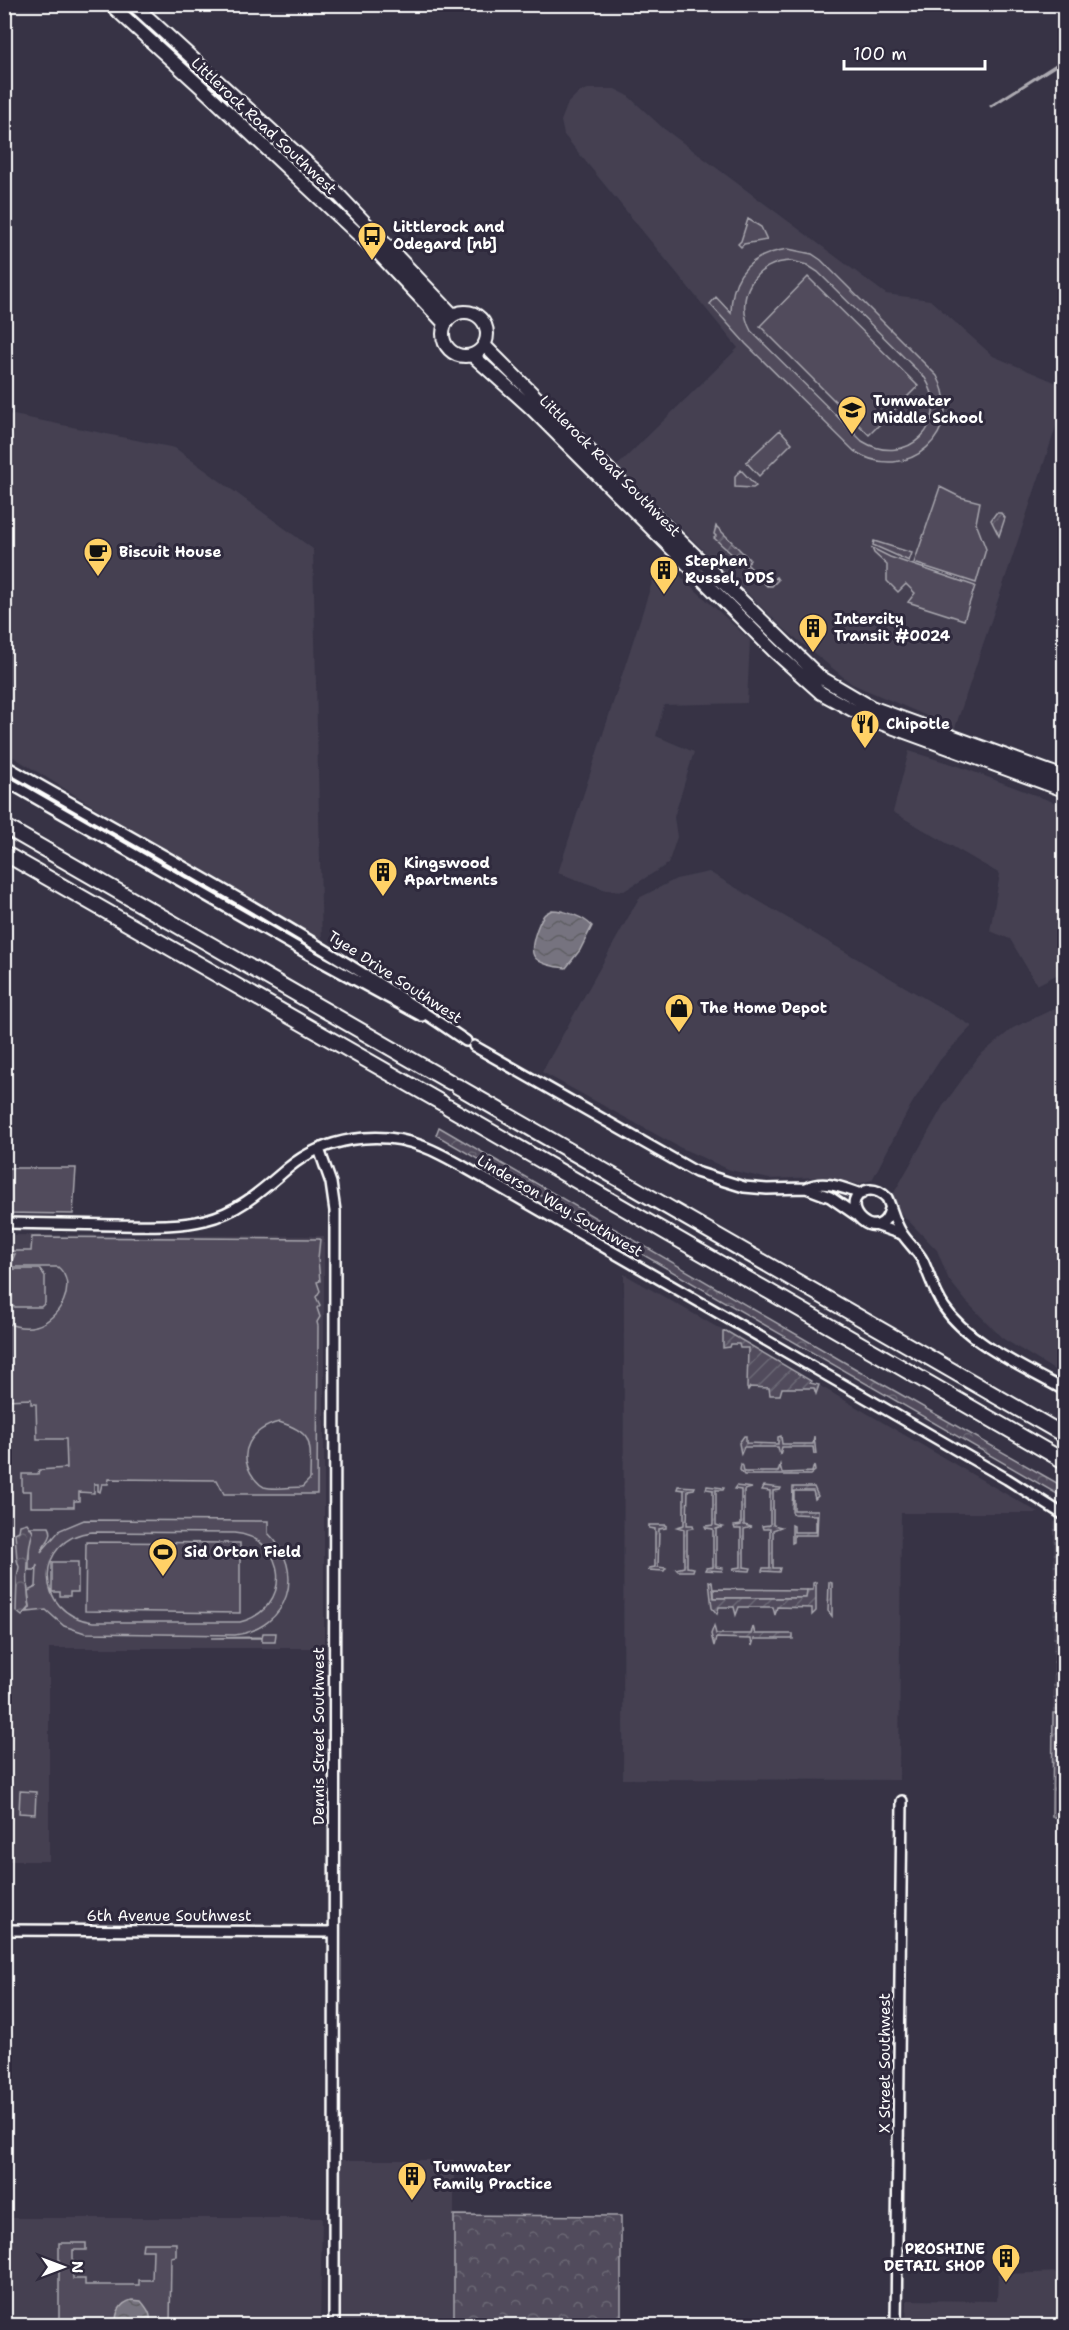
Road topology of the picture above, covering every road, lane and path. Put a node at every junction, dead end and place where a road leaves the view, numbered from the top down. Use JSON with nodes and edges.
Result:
{"nodes":[{"id":1,"x":110,"y":4,"type":"edge"},
{"id":2,"x":133,"y":4,"type":"edge"},
{"id":3,"x":449,"y":320,"type":"junction"},
{"id":4,"x":484,"y":345,"type":"junction"},
{"id":5,"x":472,"y":355,"type":"junction"},
{"id":6,"x":4,"y":765,"type":"edge"},
{"id":7,"x":1065,"y":777,"type":"edge"},
{"id":8,"x":4,"y":780,"type":"edge"},
{"id":9,"x":1065,"y":790,"type":"edge"},
{"id":10,"x":4,"y":826,"type":"edge"},
{"id":11,"x":4,"y":852,"type":"edge"},
{"id":12,"x":4,"y":861,"type":"edge"},
{"id":13,"x":77,"y":894,"type":"junction"},
{"id":14,"x":474,"y":1046,"type":"dead end"},
{"id":15,"x":319,"y":1149,"type":"junction"},
{"id":16,"x":806,"y":1188,"type":"junction"},
{"id":17,"x":861,"y":1194,"type":"junction"},
{"id":18,"x":890,"y":1209,"type":"junction"},
{"id":19,"x":856,"y":1215,"type":"junction"},
{"id":20,"x":4,"y":1223,"type":"edge"},
{"id":21,"x":875,"y":1225,"type":"junction"},
{"id":22,"x":901,"y":1234,"type":"junction"},
{"id":23,"x":1065,"y":1390,"type":"edge"},
{"id":24,"x":1065,"y":1435,"type":"edge"},
{"id":25,"x":1065,"y":1461,"type":"edge"},
{"id":26,"x":1065,"y":1515,"type":"edge"},
{"id":27,"x":902,"y":1801,"type":"dead end"},
{"id":28,"x":4,"y":1930,"type":"edge"},
{"id":29,"x":333,"y":1932,"type":"junction"},
{"id":30,"x":334,"y":2325,"type":"edge"},
{"id":31,"x":896,"y":2325,"type":"edge"}],
"edges":[{"from":1,"to":3,"type":"main road","name":"Littlerock Road Southwest"},
{"from":2,"to":3,"type":"main road","name":"Littlerock Road Southwest"},
{"from":3,"to":4,"type":"main road"},
{"from":3,"to":5,"type":"main road","name":"Littlerock Road Southwest"},
{"from":4,"to":5,"type":"main road"},
{"from":4,"to":7,"type":"main road","name":"Littlerock Road Southwest"},
{"from":5,"to":9,"type":"main road","name":"Littlerock Road Southwest"},
{"from":6,"to":8,"type":"street","name":"Tyee Drive Southwest"},
{"from":10,"to":24,"type":"highway"},
{"from":11,"to":13,"type":"highway"},
{"from":12,"to":13,"type":"highway"},
{"from":13,"to":25,"type":"highway"},
{"from":14,"to":16,"type":"street"},
{"from":15,"to":20,"type":"street","name":"Linderson Way Southwest"},
{"from":15,"to":26,"type":"street","name":"Linderson Way Southwest"},
{"from":15,"to":29,"type":"street","name":"Dennis Street Southwest"},
{"from":16,"to":17,"type":"street"},
{"from":16,"to":19,"type":"street"},
{"from":17,"to":18,"type":"street"},
{"from":17,"to":19,"type":"street"},
{"from":18,"to":21,"type":"street"},
{"from":18,"to":22,"type":"street"},
{"from":19,"to":21,"type":"street"},
{"from":21,"to":22,"type":"street"},
{"from":22,"to":23,"type":"street"},
{"from":27,"to":31,"type":"street","name":"X Street Southwest"},
{"from":28,"to":29,"type":"street","name":"6th Avenue Southwest"},
{"from":29,"to":30,"type":"street","name":"Dennis Street Southwest"}]}
